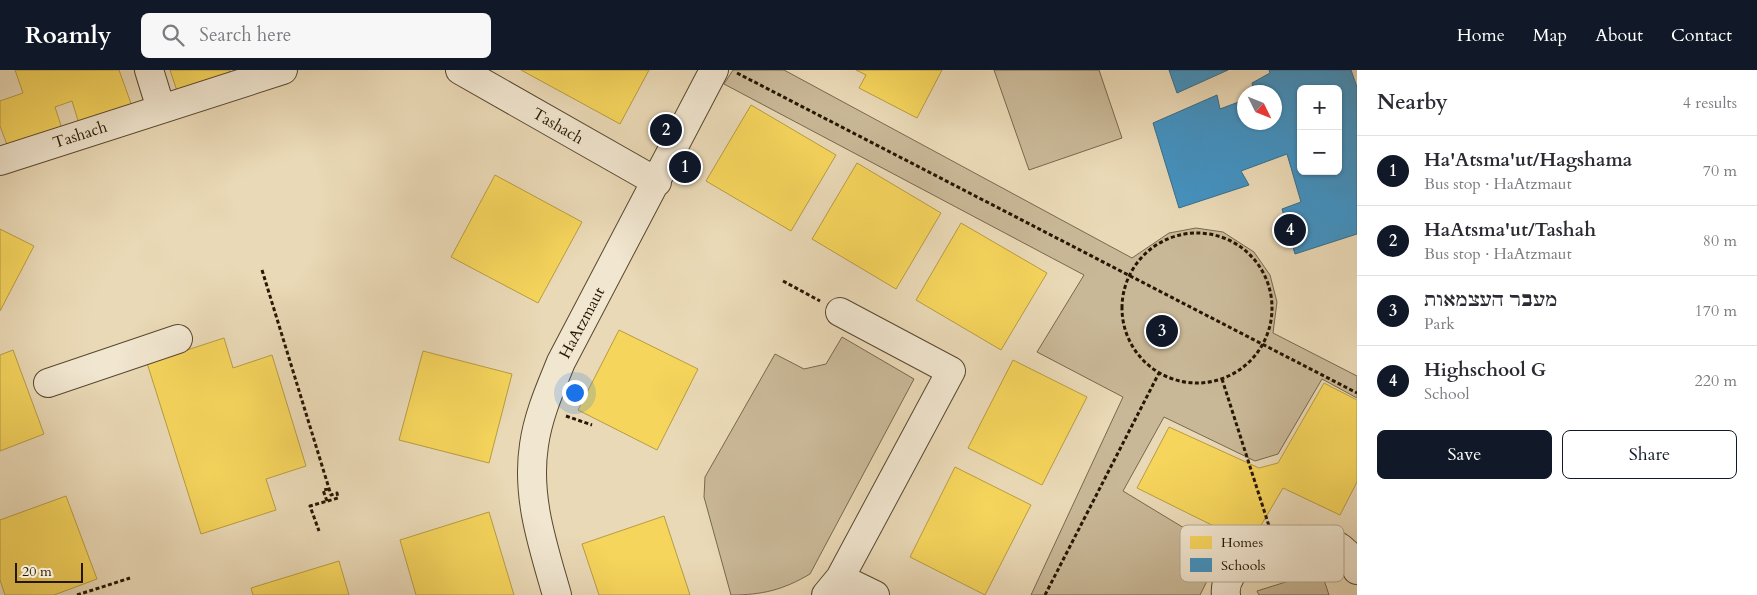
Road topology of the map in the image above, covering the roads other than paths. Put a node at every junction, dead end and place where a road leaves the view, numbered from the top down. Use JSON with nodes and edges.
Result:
{"nodes":[{"id":1,"x":149,"y":70,"type":"edge"},
{"id":2,"x":283,"y":70,"type":"edge"},
{"id":3,"x":460,"y":70,"type":"edge"},
{"id":4,"x":714,"y":70,"type":"edge"},
{"id":5,"x":161,"y":109,"type":"junction"},
{"id":6,"x":0,"y":161,"type":"edge"},
{"id":7,"x":657,"y":182,"type":"junction"},
{"id":8,"x":840,"y":312,"type":"road end"},
{"id":9,"x":178,"y":339,"type":"dead end"},
{"id":10,"x":48,"y":383,"type":"dead end"},
{"id":11,"x":1344,"y":551,"type":"edge"},
{"id":12,"x":1357,"y":570,"type":"edge"},
{"id":13,"x":1227,"y":582,"type":"edge"},
{"id":14,"x":833,"y":586,"type":"edge"},
{"id":15,"x":557,"y":595,"type":"edge"},
{"id":16,"x":875,"y":595,"type":"edge"},
{"id":17,"x":1226,"y":595,"type":"edge"}],
"edges":[{"from":1,"to":5,"type":"street"},
{"from":2,"to":5,"type":"street","name":"Tashach"},
{"from":3,"to":7,"type":"street","name":"Tashach"},
{"from":4,"to":7,"type":"street","name":"HaAtzmaut"},
{"from":5,"to":6,"type":"street","name":"Tashach"},
{"from":7,"to":15,"type":"street","name":"HaAtzmaut"},
{"from":8,"to":14,"type":"street"},
{"from":9,"to":10,"type":"street"},
{"from":11,"to":12,"type":"street"},
{"from":13,"to":17,"type":"street"},
{"from":14,"to":16,"type":"street"}]}
